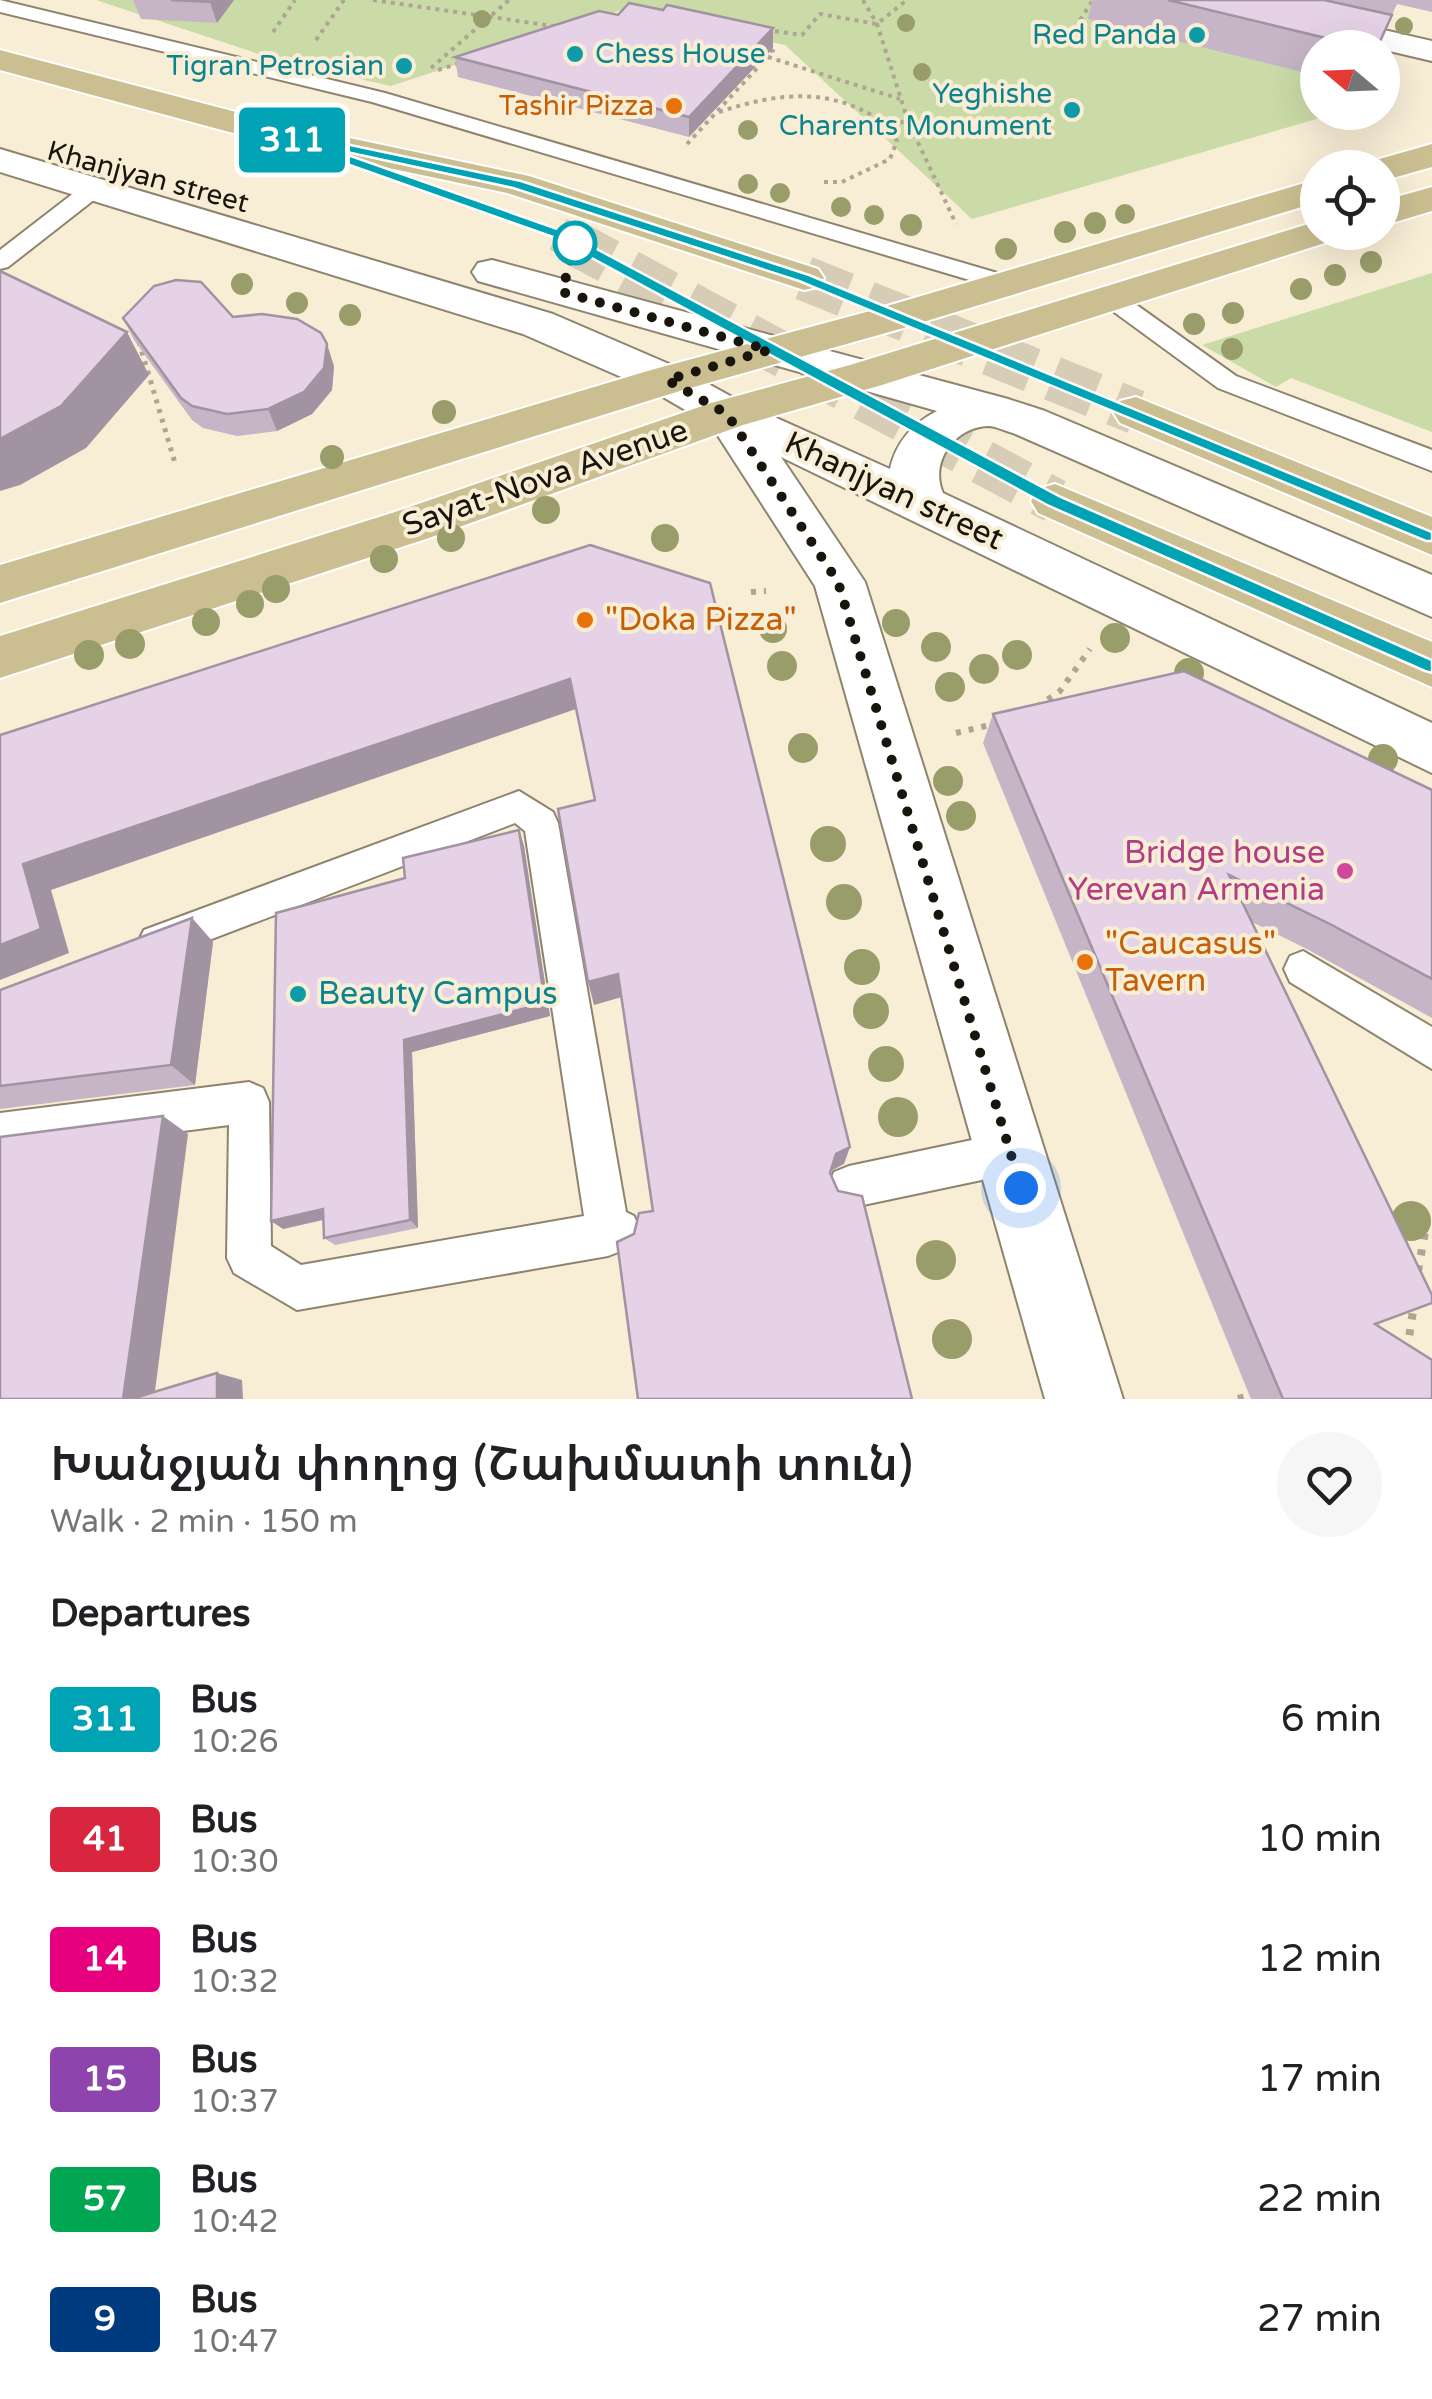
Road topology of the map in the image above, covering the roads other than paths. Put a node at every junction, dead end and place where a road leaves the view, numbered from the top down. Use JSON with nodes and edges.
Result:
{"nodes":[{"id":1,"x":1213,"y":0,"type":"edge"},
{"id":2,"x":0,"y":6,"type":"edge"},
{"id":3,"x":1432,"y":51,"type":"edge"},
{"id":4,"x":0,"y":60,"type":"edge"},
{"id":5,"x":270,"y":132,"type":"junction"},
{"id":6,"x":0,"y":137,"type":"edge"},
{"id":7,"x":1432,"y":155,"type":"edge"},
{"id":8,"x":0,"y":160,"type":"edge"},
{"id":9,"x":1400,"y":165,"type":"edge"},
{"id":10,"x":96,"y":187,"type":"junction"},
{"id":11,"x":1300,"y":195,"type":"edge"},
{"id":12,"x":1432,"y":198,"type":"edge"},
{"id":13,"x":1400,"y":208,"type":"edge"},
{"id":14,"x":558,"y":234,"type":"tunnel mouth"},
{"id":15,"x":1300,"y":238,"type":"edge"},
{"id":16,"x":0,"y":262,"type":"edge"},
{"id":17,"x":804,"y":278,"type":"tunnel mouth"},
{"id":18,"x":1002,"y":282,"type":"junction"},
{"id":19,"x":1108,"y":296,"type":"junction"},
{"id":20,"x":769,"y":350,"type":"junction"},
{"id":21,"x":866,"y":375,"type":"junction"},
{"id":22,"x":667,"y":380,"type":"junction"},
{"id":23,"x":992,"y":410,"type":"junction"},
{"id":24,"x":1136,"y":412,"type":"tunnel mouth"},
{"id":25,"x":727,"y":414,"type":"junction"},
{"id":26,"x":1432,"y":461,"type":"edge"},
{"id":27,"x":1055,"y":501,"type":"tunnel mouth"},
{"id":28,"x":924,"y":504,"type":"junction"},
{"id":29,"x":1432,"y":537,"type":"edge"},
{"id":30,"x":0,"y":584,"type":"edge"},
{"id":31,"x":1432,"y":598,"type":"edge"},
{"id":32,"x":0,"y":656,"type":"edge"},
{"id":33,"x":1432,"y":665,"type":"edge"},
{"id":34,"x":1432,"y":748,"type":"edge"},
{"id":35,"x":130,"y":952,"type":"edge"},
{"id":36,"x":1303,"y":968,"type":"dead end"},
{"id":37,"x":1432,"y":1049,"type":"edge"},
{"id":38,"x":0,"y":1134,"type":"edge"},
{"id":39,"x":1010,"y":1152,"type":"junction"},
{"id":40,"x":850,"y":1187,"type":"edge"},
{"id":41,"x":1084,"y":1399,"type":"edge"}],
"edges":[{"from":1,"to":3,"type":"main road"},
{"from":2,"to":18,"type":"lane"},
{"from":4,"to":5,"type":"main road"},
{"from":5,"to":14,"type":"main road"},
{"from":5,"to":17,"type":"main road"},
{"from":6,"to":20,"type":"main road","name":"Khanjyan street"},
{"from":7,"to":9,"type":"main road"},
{"from":8,"to":10,"type":"main road","name":"Khanjyan street"},
{"from":10,"to":16,"type":"lane"},
{"from":10,"to":22,"type":"main road","name":"Khanjyan street"},
{"from":11,"to":18,"type":"main road","name":"Sayat-Nova Avenue"},
{"from":12,"to":13,"type":"main road"},
{"from":15,"to":19,"type":"main road","name":"Sayat-Nova Avenue"},
{"from":18,"to":20,"type":"main road","name":"Sayat-Nova Avenue"},
{"from":19,"to":21,"type":"main road","name":"Sayat-Nova Avenue"},
{"from":19,"to":26,"type":"lane"},
{"from":20,"to":21,"type":"main road","name":"Khanjyan street"},
{"from":20,"to":22,"type":"main road","name":"Sayat-Nova Avenue"},
{"from":21,"to":23,"type":"main road","name":"Khanjyan street"},
{"from":21,"to":25,"type":"main road","name":"Sayat-Nova Avenue"},
{"from":22,"to":25,"type":"main road","name":"Khanjyan street"},
{"from":22,"to":30,"type":"main road","name":"Sayat-Nova Avenue"},
{"from":23,"to":28,"type":"main road"},
{"from":23,"to":31,"type":"main road","name":"Khanjyan street"},
{"from":24,"to":29,"type":"main road"},
{"from":25,"to":28,"type":"main road","name":"Khanjyan street"},
{"from":25,"to":32,"type":"main road","name":"Sayat-Nova Avenue"},
{"from":25,"to":39,"type":"main road"},
{"from":27,"to":33,"type":"main road"},
{"from":28,"to":34,"type":"main road","name":"Khanjyan street"},
{"from":35,"to":38,"type":"lane"},
{"from":36,"to":37,"type":"lane"},
{"from":39,"to":40,"type":"lane"},
{"from":39,"to":41,"type":"main road"}]}
